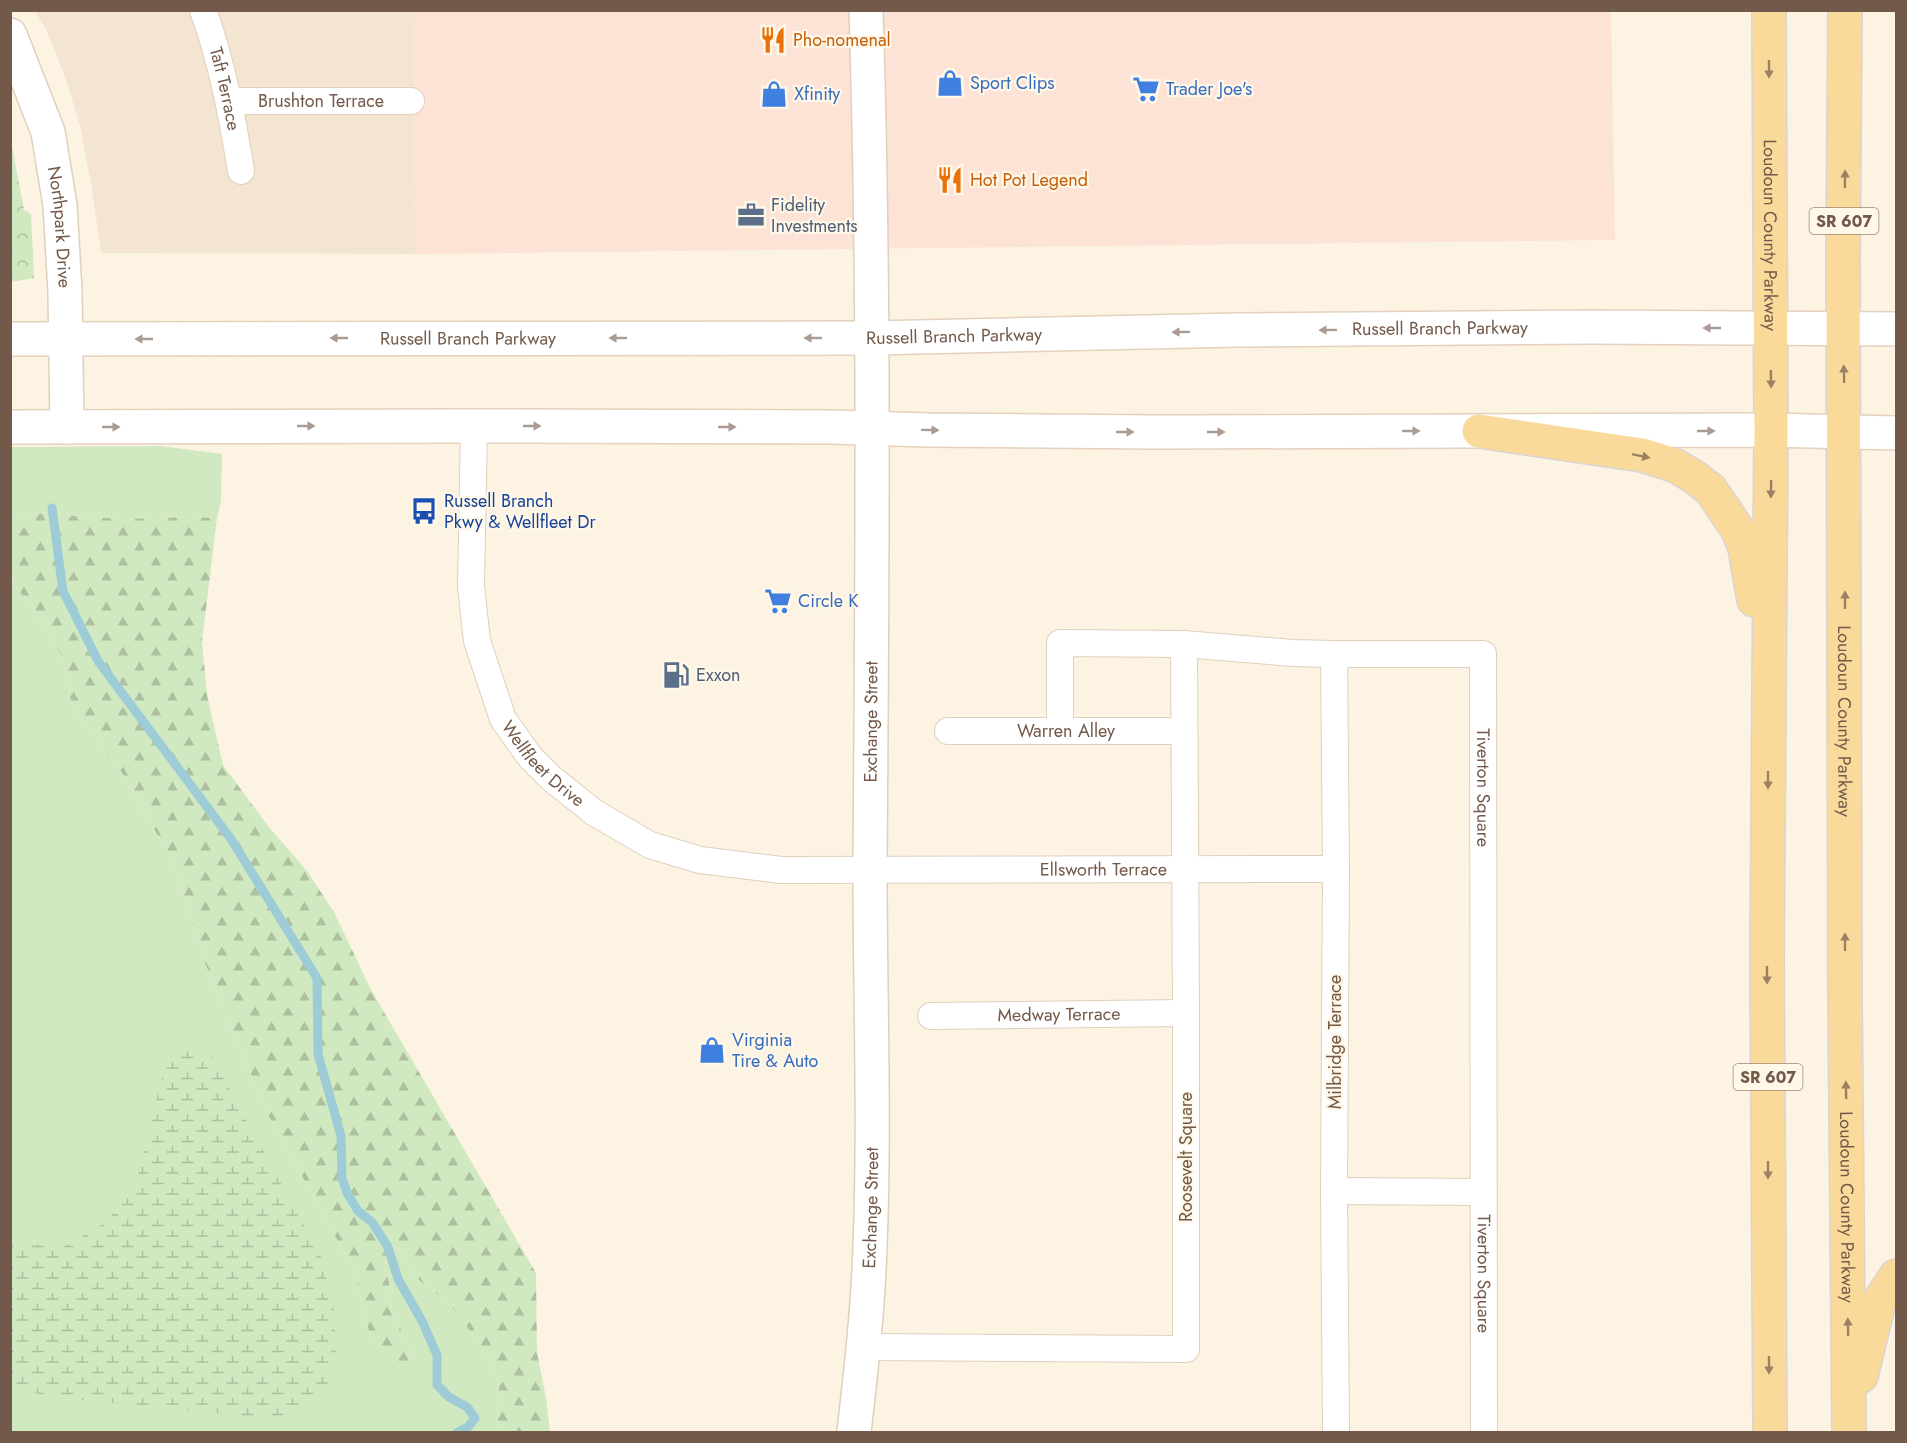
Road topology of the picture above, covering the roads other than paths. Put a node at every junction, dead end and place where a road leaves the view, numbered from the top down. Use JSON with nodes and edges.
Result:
{"nodes":[{"id":1,"x":203,"y":10,"type":"edge"},
{"id":2,"x":866,"y":10,"type":"edge"},
{"id":3,"x":1769,"y":10,"type":"edge"},
{"id":4,"x":1845,"y":10,"type":"edge"},
{"id":5,"x":10,"y":35,"type":"edge"},
{"id":6,"x":411,"y":100,"type":"dead end"},
{"id":7,"x":229,"y":101,"type":"junction"},
{"id":8,"x":241,"y":171,"type":"dead end"},
{"id":9,"x":1770,"y":328,"type":"junction"},
{"id":10,"x":1844,"y":328,"type":"junction"},
{"id":11,"x":1896,"y":329,"type":"edge"},
{"id":12,"x":872,"y":338,"type":"junction"},
{"id":13,"x":10,"y":339,"type":"edge"},
{"id":14,"x":66,"y":339,"type":"junction"},
{"id":15,"x":474,"y":426,"type":"junction"},
{"id":16,"x":10,"y":427,"type":"edge"},
{"id":17,"x":67,"y":427,"type":"junction"},
{"id":18,"x":872,"y":428,"type":"junction"},
{"id":19,"x":1771,"y":430,"type":"junction"},
{"id":20,"x":1479,"y":431,"type":"junction"},
{"id":21,"x":1845,"y":432,"type":"junction"},
{"id":22,"x":1896,"y":433,"type":"edge"},
{"id":23,"x":1184,"y":644,"type":"junction"},
{"id":24,"x":1334,"y":654,"type":"junction"},
{"id":25,"x":1768,"y":721,"type":"junction"},
{"id":26,"x":948,"y":731,"type":"dead end"},
{"id":27,"x":1060,"y":731,"type":"junction"},
{"id":28,"x":1184,"y":731,"type":"junction"},
{"id":29,"x":1336,"y":869,"type":"junction"},
{"id":30,"x":870,"y":870,"type":"junction"},
{"id":31,"x":1186,"y":870,"type":"junction"},
{"id":32,"x":1186,"y":1013,"type":"junction"},
{"id":33,"x":931,"y":1016,"type":"dead end"},
{"id":34,"x":1334,"y":1191,"type":"junction"},
{"id":35,"x":1483,"y":1192,"type":"junction"},
{"id":36,"x":1896,"y":1276,"type":"edge"},
{"id":37,"x":864,"y":1347,"type":"junction"},
{"id":38,"x":1336,"y":1430,"type":"dead end"},
{"id":39,"x":1850,"y":1430,"type":"edge"},
{"id":40,"x":854,"y":1432,"type":"edge"},
{"id":41,"x":1484,"y":1432,"type":"edge"},
{"id":42,"x":1770,"y":1432,"type":"edge"}],
"edges":[{"from":1,"to":7,"type":"street","name":"Taft Terrace"},
{"from":2,"to":12,"type":"main road","name":"Exchange Street"},
{"from":3,"to":9,"type":"main road","name":"Loudoun County Parkway","number":"SR 607","one_way":true},
{"from":10,"to":4,"type":"main road","name":"Loudoun County Parkway","number":"SR 607","one_way":true},
{"from":5,"to":14,"type":"main road","name":"Northpark Drive"},
{"from":6,"to":7,"type":"street","name":"Brushton Terrace"},
{"from":7,"to":8,"type":"street","name":"Taft Terrace"},
{"from":9,"to":10,"type":"main road","name":"Russell Branch Parkway"},
{"from":9,"to":12,"type":"main road","name":"Russell Branch Parkway","one_way":true},
{"from":9,"to":19,"type":"main road","name":"Loudoun County Parkway","number":"SR 607","one_way":true},
{"from":10,"to":11,"type":"main road","name":"Russell Branch Parkway"},
{"from":21,"to":10,"type":"main road","name":"Loudoun County Parkway","number":"SR 607","one_way":true},
{"from":12,"to":14,"type":"main road","name":"Russell Branch Parkway","one_way":true},
{"from":12,"to":18,"type":"main road","name":"Exchange Street"},
{"from":13,"to":14,"type":"main road","name":"Russell Branch Parkway"},
{"from":14,"to":17,"type":"main road","name":"Northpark Drive"},
{"from":17,"to":15,"type":"main road","one_way":true},
{"from":15,"to":18,"type":"main road","one_way":true},
{"from":15,"to":30,"type":"street","name":"Wellfleet Drive"},
{"from":16,"to":17,"type":"main road"},
{"from":18,"to":20,"type":"main road","one_way":true},
{"from":18,"to":30,"type":"main road","name":"Exchange Street"},
{"from":20,"to":19,"type":"main road","one_way":true},
{"from":19,"to":21,"type":"main road"},
{"from":19,"to":25,"type":"main road","name":"Loudoun County Parkway","number":"SR 607","one_way":true},
{"from":20,"to":25,"type":"main road","one_way":true},
{"from":21,"to":22,"type":"main road"},
{"from":39,"to":21,"type":"main road","name":"Loudoun County Parkway","number":"SR 607","one_way":true},
{"from":23,"to":24,"type":"street","name":"Tiverton Square"},
{"from":23,"to":27,"type":"street","name":"Tiverton Square"},
{"from":23,"to":28,"type":"street","name":"Roosevelt Square"},
{"from":24,"to":29,"type":"street","name":"Milbridge Terrace"},
{"from":24,"to":35,"type":"street","name":"Tiverton Square"},
{"from":25,"to":42,"type":"main road","name":"Loudoun County Parkway","number":"SR 607","one_way":true},
{"from":26,"to":27,"type":"street","name":"Warren Alley"},
{"from":27,"to":28,"type":"street","name":"Warren Alley"},
{"from":28,"to":31,"type":"street","name":"Roosevelt Square"},
{"from":29,"to":31,"type":"street","name":"Ellsworth Terrace"},
{"from":29,"to":34,"type":"street","name":"Milbridge Terrace"},
{"from":30,"to":31,"type":"street","name":"Ellsworth Terrace"},
{"from":30,"to":37,"type":"main road","name":"Exchange Street"},
{"from":31,"to":32,"type":"street","name":"Roosevelt Square"},
{"from":32,"to":33,"type":"street","name":"Medway Terrace"},
{"from":32,"to":37,"type":"street","name":"Roosevelt Square"},
{"from":34,"to":35,"type":"street"},
{"from":34,"to":38,"type":"street","name":"Milbridge Terrace"},
{"from":35,"to":41,"type":"street","name":"Tiverton Square"},
{"from":36,"to":39,"type":"main road"},
{"from":37,"to":40,"type":"main road","name":"Exchange Street"}]}
